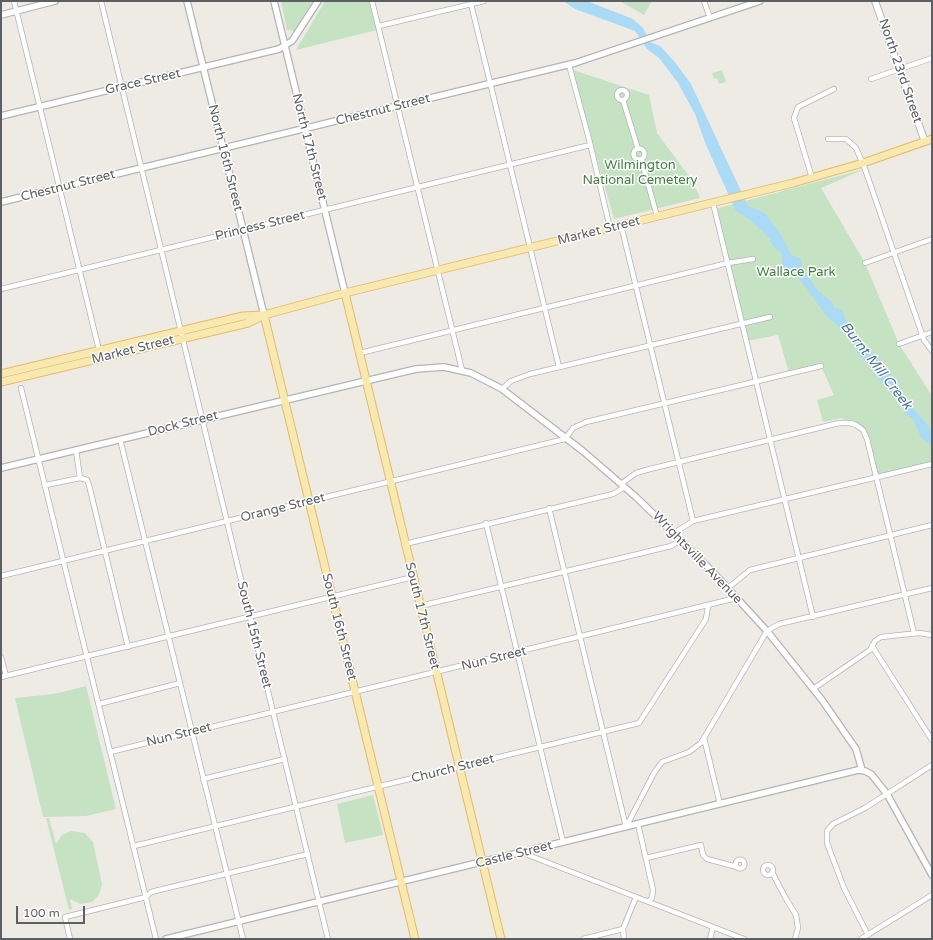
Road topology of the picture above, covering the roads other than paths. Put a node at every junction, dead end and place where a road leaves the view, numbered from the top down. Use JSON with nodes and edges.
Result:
{"nodes":[{"id":1,"x":14,"y":1,"type":"edge"},
{"id":2,"x":55,"y":1,"type":"edge"},
{"id":3,"x":101,"y":1,"type":"edge"},
{"id":4,"x":187,"y":1,"type":"edge"},
{"id":5,"x":274,"y":1,"type":"edge"},
{"id":6,"x":318,"y":1,"type":"edge"},
{"id":7,"x":372,"y":1,"type":"edge"},
{"id":8,"x":484,"y":1,"type":"edge"},
{"id":9,"x":704,"y":1,"type":"edge"},
{"id":10,"x":760,"y":1,"type":"edge"},
{"id":11,"x":875,"y":1,"type":"edge"},
{"id":12,"x":471,"y":4,"type":"junction"},
{"id":13,"x":17,"y":11,"type":"junction"},
{"id":14,"x":1,"y":15,"type":"edge"},
{"id":15,"x":710,"y":18,"type":"junction"},
{"id":16,"x":379,"y":26,"type":"junction"},
{"id":17,"x":285,"y":46,"type":"junction"},
{"id":18,"x":932,"y":58,"type":"edge"},
{"id":19,"x":569,"y":65,"type":"junction"},
{"id":20,"x":203,"y":68,"type":"junction"},
{"id":21,"x":899,"y":69,"type":"junction"},
{"id":22,"x":871,"y":79,"type":"dead end"},
{"id":23,"x":490,"y":84,"type":"junction"},
{"id":24,"x":122,"y":87,"type":"junction"},
{"id":25,"x":834,"y":89,"type":"dead end"},
{"id":26,"x":624,"y":100,"type":"dead end"},
{"id":27,"x":40,"y":106,"type":"junction"},
{"id":28,"x":398,"y":106,"type":"junction"},
{"id":29,"x":1,"y":116,"type":"edge"},
{"id":30,"x":305,"y":128,"type":"junction"},
{"id":31,"x":828,"y":139,"type":"dead end"},
{"id":32,"x":928,"y":140,"type":"edge"},
{"id":33,"x":590,"y":145,"type":"junction"},
{"id":34,"x":223,"y":148,"type":"junction"},
{"id":35,"x":638,"y":149,"type":"junction"},
{"id":36,"x":641,"y":159,"type":"junction"},
{"id":37,"x":863,"y":162,"type":"junction"},
{"id":38,"x":510,"y":165,"type":"junction"},
{"id":39,"x":141,"y":168,"type":"junction"},
{"id":40,"x":812,"y":178,"type":"junction"},
{"id":41,"x":418,"y":187,"type":"junction"},
{"id":42,"x":60,"y":188,"type":"junction"},
{"id":43,"x":1,"y":202,"type":"edge"},
{"id":44,"x":714,"y":203,"type":"junction"},
{"id":45,"x":325,"y":210,"type":"junction"},
{"id":46,"x":657,"y":216,"type":"junction"},
{"id":47,"x":621,"y":225,"type":"junction"},
{"id":48,"x":610,"y":228,"type":"junction"},
{"id":49,"x":243,"y":230,"type":"junction"},
{"id":50,"x":932,"y":239,"type":"edge"},
{"id":51,"x":530,"y":247,"type":"junction"},
{"id":52,"x":161,"y":250,"type":"junction"},
{"id":53,"x":894,"y":253,"type":"junction"},
{"id":54,"x":754,"y":259,"type":"dead end"},
{"id":55,"x":728,"y":263,"type":"junction"},
{"id":56,"x":865,"y":263,"type":"dead end"},
{"id":57,"x":439,"y":269,"type":"junction"},
{"id":58,"x":80,"y":270,"type":"junction"},
{"id":59,"x":636,"y":286,"type":"junction"},
{"id":60,"x":1,"y":289,"type":"edge"},
{"id":61,"x":345,"y":293,"type":"junction"},
{"id":62,"x":544,"y":308,"type":"junction"},
{"id":63,"x":264,"y":315,"type":"junction"},
{"id":64,"x":770,"y":317,"type":"dead end"},
{"id":65,"x":742,"y":322,"type":"junction"},
{"id":66,"x":453,"y":330,"type":"junction"},
{"id":67,"x":932,"y":332,"type":"edge"},
{"id":68,"x":182,"y":334,"type":"junction"},
{"id":69,"x":922,"y":335,"type":"junction"},
{"id":70,"x":899,"y":344,"type":"dead end"},
{"id":71,"x":650,"y":345,"type":"junction"},
{"id":72,"x":99,"y":350,"type":"junction"},
{"id":73,"x":932,"y":351,"type":"edge"},
{"id":74,"x":360,"y":353,"type":"junction"},
{"id":75,"x":821,"y":366,"type":"dead end"},
{"id":76,"x":559,"y":367,"type":"junction"},
{"id":77,"x":462,"y":370,"type":"junction"},
{"id":78,"x":1,"y":374,"type":"edge"},
{"id":79,"x":366,"y":380,"type":"junction"},
{"id":80,"x":756,"y":381,"type":"junction"},
{"id":81,"x":1,"y":382,"type":"edge"},
{"id":82,"x":21,"y":388,"type":"dead end"},
{"id":83,"x":502,"y":389,"type":"junction"},
{"id":84,"x":284,"y":400,"type":"junction"},
{"id":85,"x":664,"y":404,"type":"junction"},
{"id":86,"x":202,"y":420,"type":"junction"},
{"id":87,"x":120,"y":439,"type":"junction"},
{"id":88,"x":565,"y":439,"type":"junction"},
{"id":89,"x":770,"y":440,"type":"junction"},
{"id":90,"x":76,"y":450,"type":"junction"},
{"id":91,"x":40,"y":459,"type":"junction"},
{"id":92,"x":679,"y":462,"type":"junction"},
{"id":93,"x":932,"y":464,"type":"edge"},
{"id":94,"x":1,"y":468,"type":"edge"},
{"id":95,"x":877,"y":477,"type":"junction"},
{"id":96,"x":80,"y":478,"type":"junction"},
{"id":97,"x":390,"y":482,"type":"junction"},
{"id":98,"x":46,"y":485,"type":"junction"},
{"id":99,"x":623,"y":485,"type":"junction"},
{"id":100,"x":784,"y":499,"type":"junction"},
{"id":101,"x":309,"y":502,"type":"junction"},
{"id":102,"x":549,"y":508,"type":"junction"},
{"id":103,"x":227,"y":521,"type":"junction"},
{"id":104,"x":693,"y":521,"type":"junction"},
{"id":105,"x":486,"y":524,"type":"junction"},
{"id":106,"x":932,"y":525,"type":"edge"},
{"id":107,"x":674,"y":533,"type":"junction"},
{"id":108,"x":891,"y":535,"type":"junction"},
{"id":109,"x":681,"y":540,"type":"junction"},
{"id":110,"x":146,"y":541,"type":"junction"},
{"id":111,"x":405,"y":544,"type":"junction"},
{"id":112,"x":104,"y":551,"type":"junction"},
{"id":113,"x":799,"y":558,"type":"junction"},
{"id":114,"x":64,"y":561,"type":"junction"},
{"id":115,"x":565,"y":572,"type":"junction"},
{"id":116,"x":1,"y":576,"type":"edge"},
{"id":117,"x":413,"y":577,"type":"junction"},
{"id":118,"x":501,"y":587,"type":"junction"},
{"id":119,"x":728,"y":588,"type":"junction"},
{"id":120,"x":932,"y":588,"type":"edge"},
{"id":121,"x":905,"y":594,"type":"junction"},
{"id":122,"x":332,"y":597,"type":"junction"},
{"id":123,"x":736,"y":598,"type":"junction"},
{"id":124,"x":420,"y":606,"type":"junction"},
{"id":125,"x":708,"y":606,"type":"junction"},
{"id":126,"x":249,"y":617,"type":"junction"},
{"id":127,"x":813,"y":617,"type":"junction"},
{"id":128,"x":767,"y":631,"type":"junction"},
{"id":129,"x":914,"y":634,"type":"junction"},
{"id":130,"x":932,"y":635,"type":"edge"},
{"id":131,"x":169,"y":637,"type":"junction"},
{"id":132,"x":580,"y":637,"type":"junction"},
{"id":133,"x":872,"y":646,"type":"junction"},
{"id":134,"x":128,"y":647,"type":"junction"},
{"id":135,"x":517,"y":653,"type":"junction"},
{"id":136,"x":88,"y":656,"type":"junction"},
{"id":137,"x":1,"y":657,"type":"edge"},
{"id":138,"x":436,"y":672,"type":"junction"},
{"id":139,"x":3,"y":677,"type":"edge"},
{"id":140,"x":180,"y":683,"type":"junction"},
{"id":141,"x":813,"y":689,"type":"junction"},
{"id":142,"x":355,"y":692,"type":"junction"},
{"id":143,"x":99,"y":704,"type":"junction"},
{"id":144,"x":273,"y":713,"type":"junction"},
{"id":145,"x":192,"y":732,"type":"junction"},
{"id":146,"x":603,"y":732,"type":"junction"},
{"id":147,"x":704,"y":738,"type":"junction"},
{"id":148,"x":932,"y":740,"type":"edge"},
{"id":149,"x":540,"y":747,"type":"junction"},
{"id":150,"x":110,"y":752,"type":"junction"},
{"id":151,"x":285,"y":759,"type":"junction"},
{"id":152,"x":932,"y":766,"type":"edge"},
{"id":153,"x":459,"y":768,"type":"junction"},
{"id":154,"x":862,"y":770,"type":"junction"},
{"id":155,"x":203,"y":779,"type":"junction"},
{"id":156,"x":378,"y":787,"type":"junction"},
{"id":157,"x":888,"y":794,"type":"junction"},
{"id":158,"x":720,"y":804,"type":"junction"},
{"id":159,"x":296,"y":807,"type":"junction"},
{"id":160,"x":638,"y":824,"type":"junction"},
{"id":161,"x":215,"y":827,"type":"junction"},
{"id":162,"x":626,"y":827,"type":"junction"},
{"id":163,"x":563,"y":842,"type":"junction"},
{"id":164,"x":134,"y":846,"type":"junction"},
{"id":165,"x":522,"y":853,"type":"junction"},
{"id":166,"x":308,"y":854,"type":"junction"},
{"id":167,"x":646,"y":858,"type":"junction"},
{"id":168,"x":482,"y":863,"type":"junction"},
{"id":169,"x":737,"y":867,"type":"dead end"},
{"id":170,"x":772,"y":872,"type":"dead end"},
{"id":171,"x":227,"y":875,"type":"junction"},
{"id":172,"x":932,"y":876,"type":"edge"},
{"id":173,"x":401,"y":882,"type":"junction"},
{"id":174,"x":932,"y":895,"type":"edge"},
{"id":175,"x":146,"y":897,"type":"junction"},
{"id":176,"x":636,"y":897,"type":"junction"},
{"id":177,"x":319,"y":902,"type":"junction"},
{"id":178,"x":649,"y":902,"type":"junction"},
{"id":179,"x":239,"y":921,"type":"junction"},
{"id":180,"x":713,"y":927,"type":"junction"},
{"id":181,"x":623,"y":929,"type":"junction"},
{"id":182,"x":868,"y":935,"type":"junction"},
{"id":183,"x":70,"y":939,"type":"edge"},
{"id":184,"x":156,"y":939,"type":"edge"},
{"id":185,"x":166,"y":939,"type":"edge"},
{"id":186,"x":243,"y":939,"type":"edge"},
{"id":187,"x":328,"y":939,"type":"edge"},
{"id":188,"x":415,"y":939,"type":"edge"},
{"id":189,"x":501,"y":939,"type":"edge"},
{"id":190,"x":583,"y":939,"type":"edge"},
{"id":191,"x":624,"y":939,"type":"edge"},
{"id":192,"x":710,"y":939,"type":"edge"},
{"id":193,"x":744,"y":939,"type":"edge"},
{"id":194,"x":795,"y":939,"type":"edge"},
{"id":195,"x":861,"y":939,"type":"edge"}],
"edges":[{"from":1,"to":13,"type":"street"},
{"from":2,"to":13,"type":"street"},
{"from":3,"to":24,"type":"street","name":"South 15th Street"},
{"from":4,"to":20,"type":"street","name":"North 16th Street"},
{"from":5,"to":17,"type":"street","name":"North 17th Street"},
{"from":6,"to":17,"type":"street"},
{"from":7,"to":16,"type":"street"},
{"from":8,"to":12,"type":"street"},
{"from":9,"to":15,"type":"street"},
{"from":10,"to":15,"type":"street","name":"Chestnut Street"},
{"from":11,"to":21,"type":"main road","name":"North 23rd Street"},
{"from":12,"to":16,"type":"street"},
{"from":12,"to":23,"type":"street"},
{"from":13,"to":14,"type":"street"},
{"from":13,"to":27,"type":"street"},
{"from":15,"to":19,"type":"street","name":"Chestnut Street"},
{"from":16,"to":28,"type":"street"},
{"from":17,"to":20,"type":"street","name":"Grace Street"},
{"from":17,"to":30,"type":"street","name":"North 17th Street"},
{"from":18,"to":21,"type":"street"},
{"from":19,"to":23,"type":"street","name":"Chestnut Street"},
{"from":19,"to":33,"type":"street"},
{"from":20,"to":24,"type":"street","name":"Grace Street"},
{"from":20,"to":34,"type":"street","name":"North 16th Street"},
{"from":21,"to":22,"type":"street"},
{"from":21,"to":32,"type":"main road","name":"North 23rd Street"},
{"from":23,"to":28,"type":"street","name":"Chestnut Street"},
{"from":23,"to":38,"type":"street"},
{"from":24,"to":27,"type":"street","name":"Grace Street"},
{"from":24,"to":39,"type":"street","name":"South 15th Street"},
{"from":25,"to":40,"type":"street"},
{"from":26,"to":35,"type":"street"},
{"from":27,"to":29,"type":"street","name":"Grace Street"},
{"from":27,"to":42,"type":"street"},
{"from":28,"to":30,"type":"street","name":"Chestnut Street"},
{"from":28,"to":41,"type":"street"},
{"from":30,"to":34,"type":"street","name":"Chestnut Street"},
{"from":30,"to":45,"type":"street","name":"North 17th Street"},
{"from":31,"to":37,"type":"street"},
{"from":32,"to":37,"type":"main road","name":"Market Street"},
{"from":33,"to":38,"type":"street","name":"Princess Street"},
{"from":33,"to":48,"type":"street"},
{"from":34,"to":39,"type":"street","name":"Chestnut Street"},
{"from":34,"to":49,"type":"street","name":"North 16th Street"},
{"from":35,"to":36,"type":"street"},
{"from":35,"to":36,"type":"street"},
{"from":36,"to":46,"type":"street"},
{"from":37,"to":40,"type":"main road","name":"Market Street"},
{"from":37,"to":53,"type":"street"},
{"from":38,"to":41,"type":"street","name":"Princess Street"},
{"from":38,"to":51,"type":"street"},
{"from":39,"to":42,"type":"street","name":"Chestnut Street"},
{"from":39,"to":52,"type":"street","name":"South 15th Street"},
{"from":40,"to":44,"type":"main road","name":"Market Street"},
{"from":41,"to":45,"type":"street","name":"Princess Street"},
{"from":41,"to":57,"type":"street"},
{"from":42,"to":43,"type":"street","name":"Chestnut Street"},
{"from":42,"to":58,"type":"street"},
{"from":44,"to":46,"type":"main road","name":"Market Street"},
{"from":44,"to":55,"type":"street"},
{"from":45,"to":49,"type":"street","name":"Princess Street"},
{"from":45,"to":61,"type":"street","name":"North 17th Street"},
{"from":46,"to":47,"type":"main road","name":"Market Street"},
{"from":47,"to":48,"type":"main road","name":"Market Street"},
{"from":47,"to":59,"type":"street"},
{"from":48,"to":51,"type":"main road","name":"Market Street"},
{"from":49,"to":52,"type":"street","name":"Princess Street"},
{"from":49,"to":63,"type":"street","name":"North 16th Street"},
{"from":50,"to":53,"type":"street"},
{"from":51,"to":57,"type":"main road","name":"Market Street"},
{"from":51,"to":62,"type":"street"},
{"from":52,"to":58,"type":"street","name":"Princess Street"},
{"from":52,"to":68,"type":"street","name":"South 15th Street"},
{"from":53,"to":56,"type":"street"},
{"from":53,"to":69,"type":"street"},
{"from":54,"to":55,"type":"street"},
{"from":55,"to":59,"type":"street"},
{"from":55,"to":65,"type":"street"},
{"from":57,"to":61,"type":"main road","name":"Market Street"},
{"from":57,"to":66,"type":"street"},
{"from":58,"to":60,"type":"street","name":"Princess Street"},
{"from":58,"to":72,"type":"street"},
{"from":59,"to":62,"type":"street"},
{"from":59,"to":71,"type":"street"},
{"from":61,"to":63,"type":"main road","name":"Market Street"},
{"from":61,"to":74,"type":"main road","name":"South 17th Street"},
{"from":62,"to":66,"type":"street"},
{"from":62,"to":76,"type":"street"},
{"from":63,"to":68,"type":"main road","name":"Market Street"},
{"from":63,"to":84,"type":"main road","name":"South 16th Street"},
{"from":64,"to":65,"type":"street"},
{"from":65,"to":71,"type":"street"},
{"from":65,"to":80,"type":"street"},
{"from":66,"to":74,"type":"street"},
{"from":66,"to":77,"type":"street"},
{"from":67,"to":69,"type":"street"},
{"from":68,"to":72,"type":"main road","name":"Market Street"},
{"from":68,"to":81,"type":"main road","name":"Market Street"},
{"from":68,"to":86,"type":"street","name":"South 15th Street"},
{"from":69,"to":70,"type":"street"},
{"from":69,"to":73,"type":"street"},
{"from":71,"to":76,"type":"street"},
{"from":71,"to":85,"type":"street"},
{"from":72,"to":78,"type":"main road","name":"Market Street"},
{"from":74,"to":79,"type":"main road","name":"South 17th Street"},
{"from":75,"to":80,"type":"street"},
{"from":76,"to":83,"type":"street"},
{"from":77,"to":79,"type":"street","name":"Wrightsville Avenue"},
{"from":77,"to":83,"type":"street","name":"Wrightsville Avenue"},
{"from":79,"to":84,"type":"street","name":"Dock Street"},
{"from":79,"to":97,"type":"main road","name":"South 17th Street"},
{"from":80,"to":85,"type":"street"},
{"from":80,"to":89,"type":"street"},
{"from":82,"to":91,"type":"street"},
{"from":83,"to":88,"type":"street","name":"Wrightsville Avenue"},
{"from":84,"to":86,"type":"street","name":"Dock Street"},
{"from":84,"to":101,"type":"main road","name":"South 16th Street"},
{"from":85,"to":88,"type":"street"},
{"from":85,"to":92,"type":"street"},
{"from":86,"to":87,"type":"street","name":"Dock Street"},
{"from":86,"to":103,"type":"street","name":"South 15th Street"},
{"from":87,"to":90,"type":"street","name":"Dock Street"},
{"from":87,"to":110,"type":"street"},
{"from":88,"to":97,"type":"street","name":"Orange Street"},
{"from":88,"to":99,"type":"street","name":"Wrightsville Avenue"},
{"from":89,"to":92,"type":"street"},
{"from":89,"to":95,"type":"street"},
{"from":89,"to":100,"type":"street"},
{"from":90,"to":91,"type":"street","name":"Dock Street"},
{"from":90,"to":96,"type":"street"},
{"from":91,"to":94,"type":"street","name":"Dock Street"},
{"from":91,"to":98,"type":"street"},
{"from":92,"to":99,"type":"street"},
{"from":92,"to":104,"type":"street"},
{"from":93,"to":95,"type":"street"},
{"from":95,"to":100,"type":"street"},
{"from":95,"to":108,"type":"street"},
{"from":96,"to":98,"type":"street"},
{"from":96,"to":112,"type":"street"},
{"from":97,"to":101,"type":"street","name":"Orange Street"},
{"from":97,"to":111,"type":"main road","name":"South 17th Street"},
{"from":98,"to":114,"type":"street"},
{"from":99,"to":102,"type":"street"},
{"from":99,"to":107,"type":"street","name":"Wrightsville Avenue"},
{"from":100,"to":104,"type":"street"},
{"from":100,"to":113,"type":"street"},
{"from":101,"to":103,"type":"street","name":"Orange Street"},
{"from":101,"to":122,"type":"main road","name":"South 16th Street"},
{"from":102,"to":105,"type":"street"},
{"from":102,"to":115,"type":"street"},
{"from":103,"to":110,"type":"street","name":"Orange Street"},
{"from":103,"to":126,"type":"street","name":"South 15th Street"},
{"from":104,"to":107,"type":"street"},
{"from":105,"to":111,"type":"street"},
{"from":105,"to":118,"type":"street"},
{"from":106,"to":108,"type":"street"},
{"from":107,"to":109,"type":"street","name":"Wrightsville Avenue"},
{"from":108,"to":113,"type":"street"},
{"from":108,"to":121,"type":"street"},
{"from":109,"to":115,"type":"street"},
{"from":109,"to":119,"type":"street","name":"Wrightsville Avenue"},
{"from":110,"to":112,"type":"street","name":"Orange Street"},
{"from":110,"to":131,"type":"street"},
{"from":111,"to":117,"type":"main road","name":"South 17th Street"},
{"from":112,"to":114,"type":"street","name":"Orange Street"},
{"from":112,"to":134,"type":"street"},
{"from":113,"to":119,"type":"street"},
{"from":113,"to":127,"type":"street"},
{"from":114,"to":116,"type":"street","name":"Orange Street"},
{"from":114,"to":136,"type":"street"},
{"from":115,"to":118,"type":"street"},
{"from":115,"to":132,"type":"street"},
{"from":117,"to":122,"type":"street"},
{"from":117,"to":124,"type":"main road","name":"South 17th Street"},
{"from":118,"to":124,"type":"street"},
{"from":118,"to":135,"type":"street"},
{"from":119,"to":123,"type":"street","name":"Wrightsville Avenue"},
{"from":120,"to":121,"type":"street"},
{"from":121,"to":127,"type":"street"},
{"from":121,"to":129,"type":"street"},
{"from":122,"to":126,"type":"street"},
{"from":122,"to":142,"type":"main road","name":"South 16th Street"},
{"from":123,"to":125,"type":"street","name":"Nun Street"},
{"from":123,"to":128,"type":"street","name":"Wrightsville Avenue"},
{"from":124,"to":138,"type":"main road","name":"South 17th Street"},
{"from":125,"to":132,"type":"street","name":"Nun Street"},
{"from":125,"to":146,"type":"street","name":"Church Street"},
{"from":126,"to":131,"type":"street"},
{"from":126,"to":144,"type":"street","name":"South 15th Street"},
{"from":127,"to":128,"type":"street"},
{"from":128,"to":141,"type":"street","name":"Wrightsville Avenue"},
{"from":128,"to":147,"type":"street"},
{"from":129,"to":130,"type":"street"},
{"from":129,"to":133,"type":"street"},
{"from":131,"to":134,"type":"street"},
{"from":131,"to":140,"type":"street"},
{"from":132,"to":135,"type":"street","name":"Nun Street"},
{"from":132,"to":146,"type":"street"},
{"from":133,"to":141,"type":"street"},
{"from":133,"to":148,"type":"street"},
{"from":134,"to":136,"type":"street"},
{"from":135,"to":138,"type":"street","name":"Nun Street"},
{"from":135,"to":149,"type":"street"},
{"from":136,"to":139,"type":"street"},
{"from":136,"to":143,"type":"street"},
{"from":137,"to":139,"type":"street"},
{"from":138,"to":142,"type":"street","name":"Nun Street"},
{"from":138,"to":153,"type":"main road","name":"South 17th Street"},
{"from":140,"to":143,"type":"street"},
{"from":140,"to":145,"type":"street"},
{"from":141,"to":154,"type":"street","name":"Wrightsville Avenue"},
{"from":142,"to":144,"type":"street","name":"Nun Street"},
{"from":142,"to":156,"type":"main road","name":"South 16th Street"},
{"from":143,"to":150,"type":"street"},
{"from":144,"to":145,"type":"street","name":"Nun Street"},
{"from":144,"to":151,"type":"street","name":"South 15th Street"},
{"from":145,"to":150,"type":"street","name":"Nun Street"},
{"from":145,"to":155,"type":"street"},
{"from":146,"to":149,"type":"street","name":"Church Street"},
{"from":146,"to":162,"type":"street"},
{"from":147,"to":158,"type":"street"},
{"from":147,"to":162,"type":"street"},
{"from":149,"to":153,"type":"street","name":"Church Street"},
{"from":149,"to":163,"type":"street"},
{"from":150,"to":164,"type":"street"},
{"from":151,"to":155,"type":"street"},
{"from":151,"to":159,"type":"street","name":"South 15th Street"},
{"from":152,"to":157,"type":"street"},
{"from":153,"to":156,"type":"street","name":"Church Street"},
{"from":153,"to":168,"type":"main road","name":"South 17th Street"},
{"from":154,"to":157,"type":"street"},
{"from":154,"to":158,"type":"street","name":"Castle Street"},
{"from":155,"to":161,"type":"street"},
{"from":156,"to":159,"type":"street","name":"Church Street"},
{"from":156,"to":173,"type":"main road","name":"South 16th Street"},
{"from":157,"to":172,"type":"street"},
{"from":157,"to":182,"type":"street"},
{"from":158,"to":160,"type":"street","name":"Castle Street"},
{"from":159,"to":161,"type":"street","name":"Church Street"},
{"from":159,"to":166,"type":"street","name":"South 15th Street"},
{"from":160,"to":162,"type":"street","name":"Castle Street"},
{"from":160,"to":167,"type":"street"},
{"from":161,"to":164,"type":"street","name":"Church Street"},
{"from":161,"to":171,"type":"street"},
{"from":162,"to":163,"type":"street","name":"Castle Street"},
{"from":163,"to":165,"type":"street","name":"Castle Street"},
{"from":164,"to":175,"type":"street"},
{"from":165,"to":168,"type":"street","name":"Castle Street"},
{"from":165,"to":176,"type":"street"},
{"from":166,"to":171,"type":"street"},
{"from":166,"to":177,"type":"street","name":"South 15th Street"},
{"from":167,"to":169,"type":"street"},
{"from":167,"to":178,"type":"street"},
{"from":168,"to":173,"type":"street","name":"Castle Street"},
{"from":168,"to":189,"type":"main road","name":"South 17th Street"},
{"from":170,"to":194,"type":"street"},
{"from":171,"to":175,"type":"street"},
{"from":171,"to":179,"type":"street"},
{"from":173,"to":177,"type":"street","name":"Castle Street"},
{"from":173,"to":188,"type":"main road","name":"South 16th Street"},
{"from":174,"to":182,"type":"street"},
{"from":175,"to":183,"type":"street"},
{"from":175,"to":184,"type":"street"},
{"from":176,"to":178,"type":"street"},
{"from":176,"to":181,"type":"street"},
{"from":177,"to":179,"type":"street","name":"Castle Street"},
{"from":177,"to":187,"type":"street","name":"South 15th Street"},
{"from":178,"to":180,"type":"street"},
{"from":179,"to":185,"type":"street","name":"Castle Street"},
{"from":179,"to":186,"type":"street"},
{"from":180,"to":192,"type":"street"},
{"from":180,"to":193,"type":"street"},
{"from":181,"to":190,"type":"street"},
{"from":181,"to":191,"type":"street"},
{"from":182,"to":195,"type":"street"}]}
